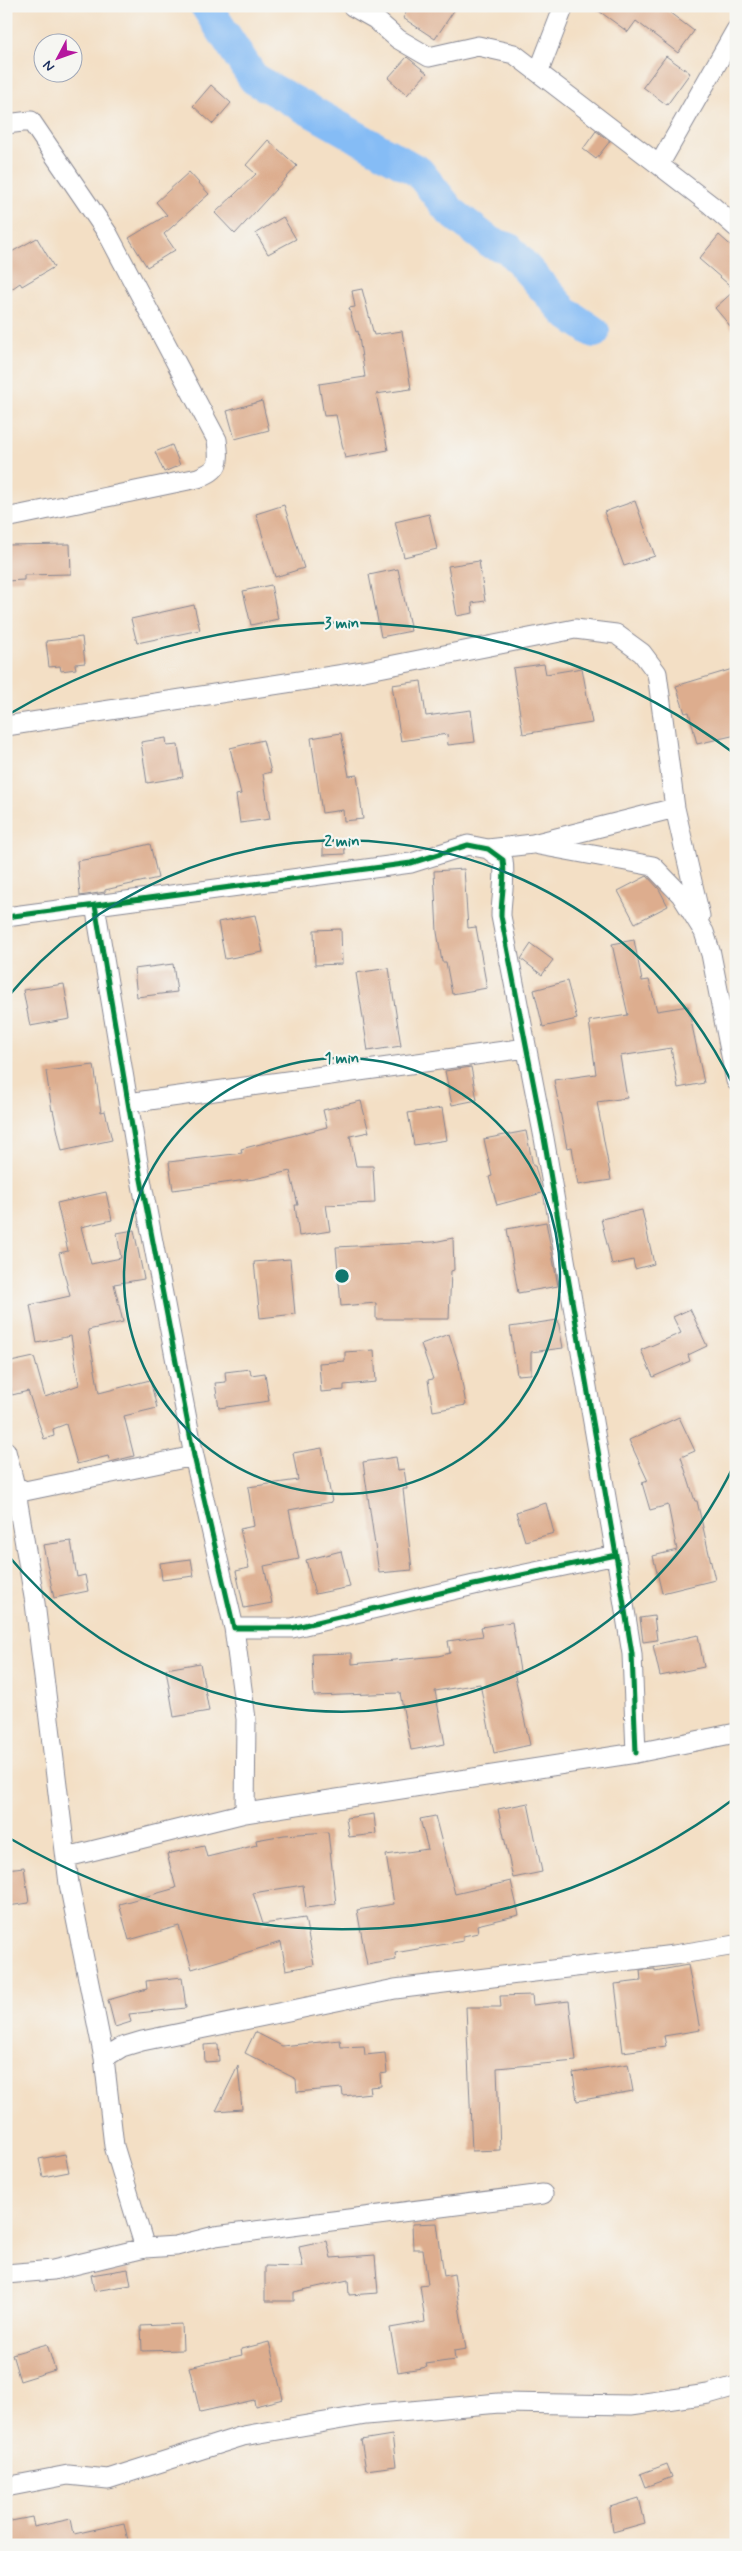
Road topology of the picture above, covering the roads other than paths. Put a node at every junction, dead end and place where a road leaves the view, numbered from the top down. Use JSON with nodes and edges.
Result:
{"nodes":[{"id":1,"x":352,"y":6,"type":"edge"},
{"id":2,"x":564,"y":6,"type":"edge"},
{"id":3,"x":736,"y":30,"type":"edge"},
{"id":4,"x":539,"y":71,"type":"junction"},
{"id":5,"x":6,"y":124,"type":"edge"},
{"id":6,"x":659,"y":165,"type":"junction"},
{"id":7,"x":736,"y":227,"type":"edge"},
{"id":8,"x":6,"y":518,"type":"edge"},
{"id":9,"x":6,"y":726,"type":"edge"},
{"id":10,"x":675,"y":808,"type":"junction"},
{"id":11,"x":533,"y":844,"type":"junction"},
{"id":12,"x":488,"y":849,"type":"junction"},
{"id":13,"x":95,"y":906,"type":"junction"},
{"id":14,"x":6,"y":917,"type":"edge"},
{"id":15,"x":704,"y":932,"type":"junction"},
{"id":16,"x":526,"y":1048,"type":"junction"},
{"id":17,"x":735,"y":1084,"type":"edge"},
{"id":18,"x":128,"y":1103,"type":"junction"},
{"id":19,"x":6,"y":1451,"type":"edge"},
{"id":20,"x":194,"y":1456,"type":"junction"},
{"id":21,"x":15,"y":1486,"type":"junction"},
{"id":22,"x":616,"y":1555,"type":"junction"},
{"id":23,"x":234,"y":1628,"type":"junction"},
{"id":24,"x":736,"y":1733,"type":"edge"},
{"id":25,"x":636,"y":1752,"type":"junction"},
{"id":26,"x":244,"y":1813,"type":"junction"},
{"id":27,"x":67,"y":1856,"type":"junction"},
{"id":28,"x":736,"y":1945,"type":"edge"},
{"id":29,"x":104,"y":2058,"type":"junction"},
{"id":30,"x":543,"y":2194,"type":"dead end"},
{"id":31,"x":145,"y":2248,"type":"junction"},
{"id":32,"x":6,"y":2274,"type":"edge"},
{"id":33,"x":736,"y":2386,"type":"edge"},
{"id":34,"x":6,"y":2487,"type":"edge"}],
"edges":[{"from":1,"to":4,"type":"street"},
{"from":2,"to":4,"type":"street"},
{"from":3,"to":6,"type":"street"},
{"from":4,"to":6,"type":"street"},
{"from":5,"to":8,"type":"street"},
{"from":6,"to":7,"type":"street"},
{"from":9,"to":10,"type":"street"},
{"from":10,"to":11,"type":"street"},
{"from":10,"to":15,"type":"street"},
{"from":11,"to":12,"type":"street"},
{"from":11,"to":15,"type":"street"},
{"from":12,"to":13,"type":"street"},
{"from":12,"to":16,"type":"street"},
{"from":13,"to":14,"type":"street"},
{"from":13,"to":18,"type":"street"},
{"from":15,"to":17,"type":"street"},
{"from":16,"to":18,"type":"street"},
{"from":16,"to":22,"type":"street"},
{"from":18,"to":20,"type":"street"},
{"from":19,"to":21,"type":"street"},
{"from":20,"to":21,"type":"street"},
{"from":20,"to":23,"type":"street"},
{"from":21,"to":27,"type":"street"},
{"from":22,"to":23,"type":"street"},
{"from":22,"to":25,"type":"street"},
{"from":23,"to":26,"type":"street"},
{"from":24,"to":25,"type":"street"},
{"from":25,"to":26,"type":"street"},
{"from":26,"to":27,"type":"street"},
{"from":27,"to":29,"type":"street"},
{"from":28,"to":29,"type":"street"},
{"from":29,"to":31,"type":"street"},
{"from":30,"to":31,"type":"street"},
{"from":31,"to":32,"type":"street"},
{"from":33,"to":34,"type":"street"}]}
